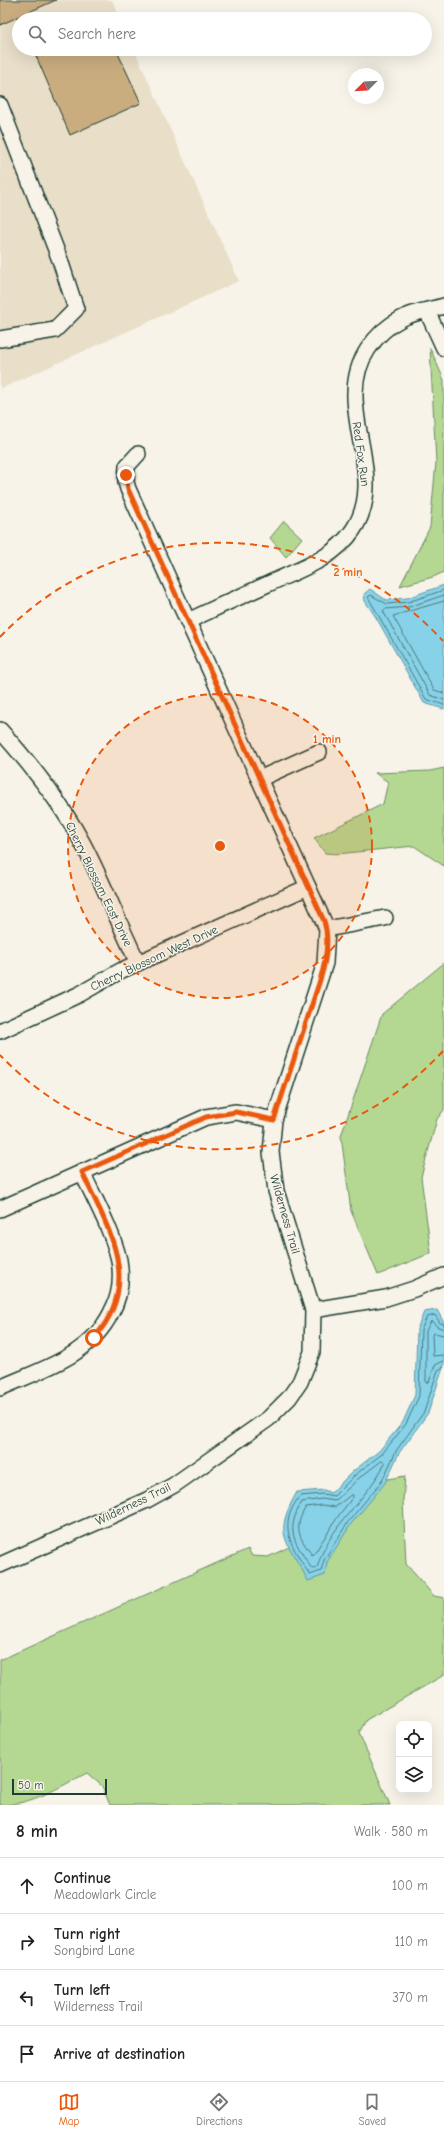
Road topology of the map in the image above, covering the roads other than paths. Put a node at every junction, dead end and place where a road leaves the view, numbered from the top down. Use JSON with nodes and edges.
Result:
{"nodes":[{"id":1,"x":0,"y":105,"type":"edge"},
{"id":2,"x":3,"y":121,"type":"edge"},
{"id":3,"x":444,"y":306,"type":"edge"},
{"id":4,"x":427,"y":311,"type":"junction"},
{"id":5,"x":0,"y":339,"type":"edge"},
{"id":6,"x":444,"y":348,"type":"edge"},
{"id":7,"x":138,"y":454,"type":"dead end"},
{"id":8,"x":188,"y":620,"type":"junction"},
{"id":9,"x":0,"y":730,"type":"edge"},
{"id":10,"x":319,"y":752,"type":"dead end"},
{"id":11,"x":259,"y":779,"type":"junction"},
{"id":12,"x":308,"y":887,"type":"junction"},
{"id":13,"x":384,"y":918,"type":"dead end"},
{"id":14,"x":327,"y":929,"type":"junction"},
{"id":15,"x":138,"y":963,"type":"junction"},
{"id":16,"x":0,"y":1031,"type":"edge"},
{"id":17,"x":274,"y":1120,"type":"junction"},
{"id":18,"x":82,"y":1172,"type":"junction"},
{"id":19,"x":0,"y":1209,"type":"edge"},
{"id":20,"x":444,"y":1276,"type":"edge"},
{"id":21,"x":313,"y":1310,"type":"junction"},
{"id":22,"x":0,"y":1388,"type":"edge"},
{"id":23,"x":0,"y":1565,"type":"edge"}],
"edges":[{"from":1,"to":2,"type":"street"},
{"from":2,"to":5,"type":"street"},
{"from":3,"to":4,"type":"street","name":"Red Fox Run"},
{"from":4,"to":6,"type":"street"},
{"from":4,"to":8,"type":"street","name":"Red Fox Run"},
{"from":7,"to":8,"type":"street","name":"Wilderness Trail"},
{"from":8,"to":11,"type":"street","name":"Wilderness Trail"},
{"from":9,"to":15,"type":"street","name":"Cherry Blossom East Drive"},
{"from":10,"to":11,"type":"street"},
{"from":11,"to":12,"type":"street","name":"Wilderness Trail"},
{"from":12,"to":14,"type":"street","name":"Wilderness Trail"},
{"from":12,"to":15,"type":"street","name":"Cherry Blossom West Drive"},
{"from":13,"to":14,"type":"street"},
{"from":14,"to":17,"type":"street","name":"Wilderness Trail"},
{"from":15,"to":16,"type":"street","name":"Cherry Blossom West Drive"},
{"from":17,"to":18,"type":"street"},
{"from":17,"to":21,"type":"street","name":"Wilderness Trail"},
{"from":18,"to":19,"type":"street"},
{"from":18,"to":22,"type":"street"},
{"from":20,"to":21,"type":"street"},
{"from":21,"to":23,"type":"street","name":"Wilderness Trail"}]}
